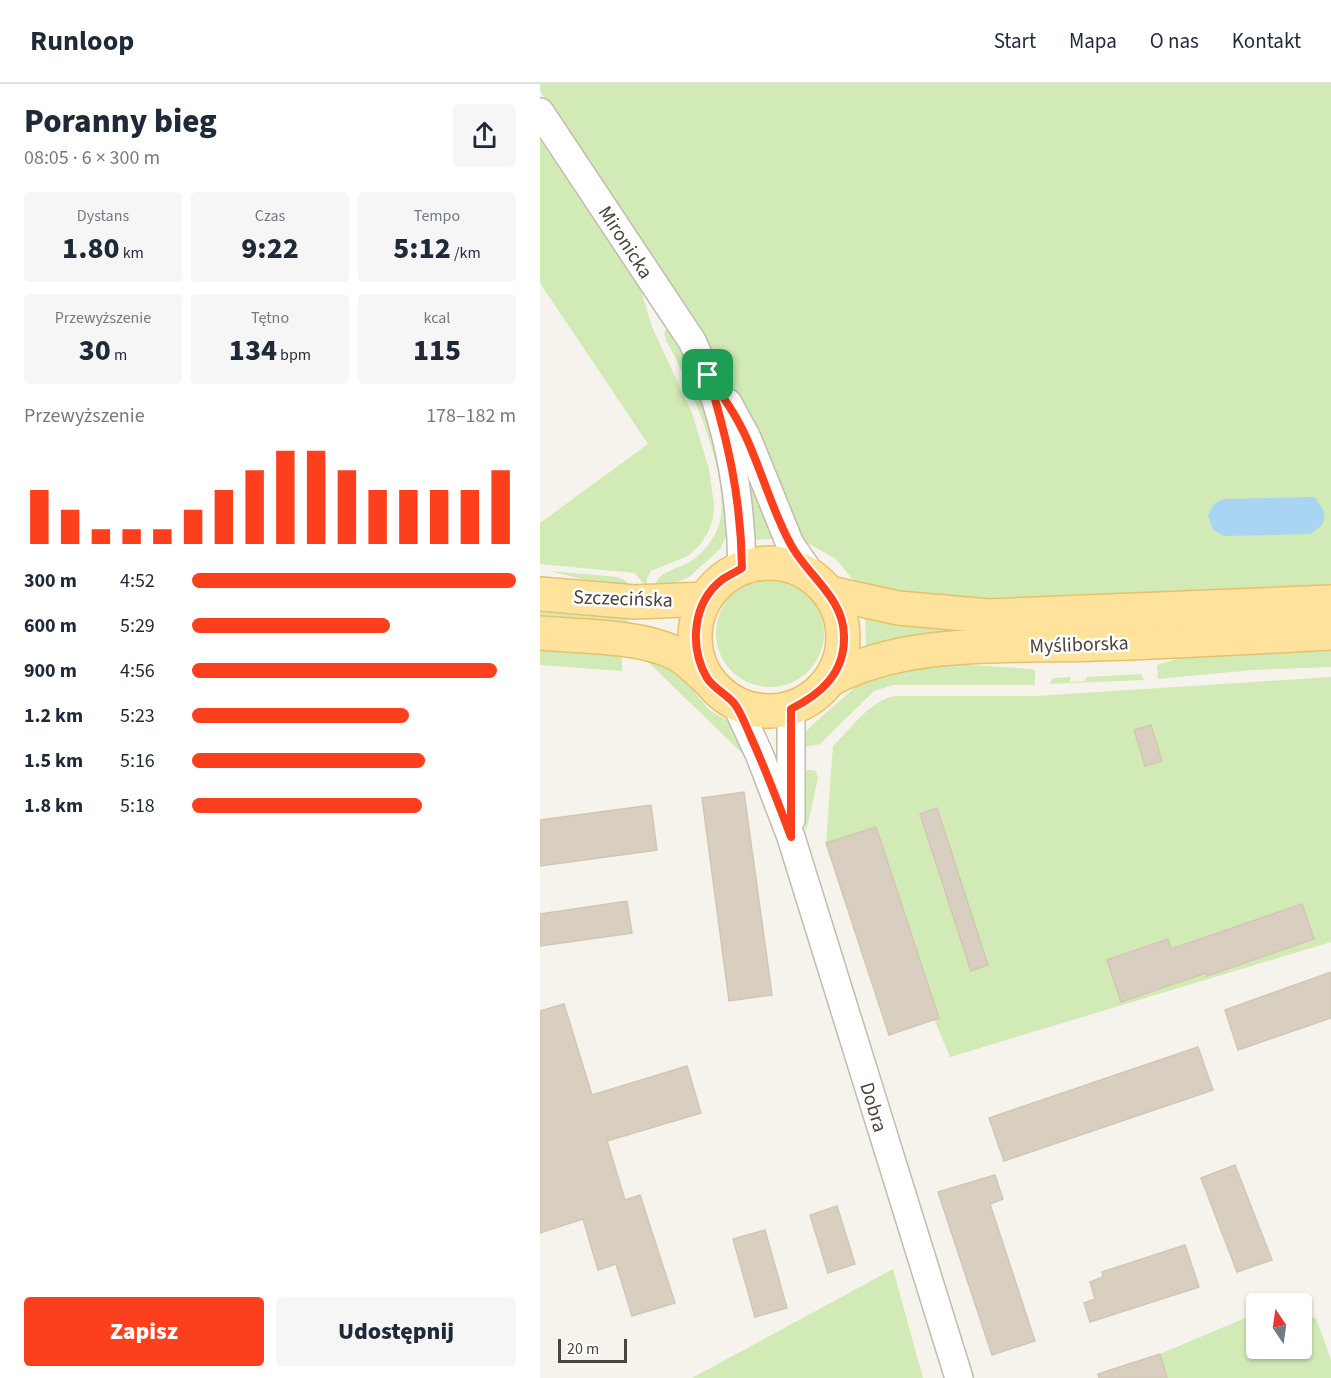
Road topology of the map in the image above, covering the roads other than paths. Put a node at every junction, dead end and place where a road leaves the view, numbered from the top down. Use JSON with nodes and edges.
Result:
{"nodes":[{"id":1,"x":540,"y":112,"type":"edge"},
{"id":2,"x":708,"y":375,"type":"junction"},
{"id":3,"x":742,"y":568,"type":"junction"},
{"id":4,"x":821,"y":584,"type":"junction"},
{"id":5,"x":540,"y":594,"type":"edge"},
{"id":6,"x":705,"y":599,"type":"junction"},
{"id":7,"x":1331,"y":602,"type":"edge"},
{"id":8,"x":540,"y":633,"type":"edge"},
{"id":9,"x":1331,"y":633,"type":"edge"},
{"id":10,"x":708,"y":680,"type":"junction"},
{"id":11,"x":831,"y":680,"type":"junction"},
{"id":12,"x":736,"y":704,"type":"junction"},
{"id":13,"x":791,"y":709,"type":"junction"},
{"id":14,"x":791,"y":837,"type":"junction"},
{"id":15,"x":959,"y":1378,"type":"edge"}],
"edges":[{"from":1,"to":2,"type":"street","name":"Mironicka"},
{"from":2,"to":3,"type":"street","name":"Mironicka"},
{"from":2,"to":4,"type":"street","name":"Mironicka"},
{"from":3,"to":4,"type":"main road"},
{"from":3,"to":6,"type":"main road"},
{"from":4,"to":7,"type":"main road","name":"Myśliborska"},
{"from":4,"to":11,"type":"main road"},
{"from":5,"to":6,"type":"main road","name":"Szczecińska"},
{"from":6,"to":10,"type":"main road"},
{"from":8,"to":10,"type":"main road","name":"Szczecińska"},
{"from":9,"to":11,"type":"main road","name":"Myśliborska"},
{"from":10,"to":12,"type":"main road"},
{"from":11,"to":13,"type":"main road"},
{"from":12,"to":13,"type":"main road"},
{"from":12,"to":14,"type":"street","name":"Dobra"},
{"from":13,"to":14,"type":"street","name":"Dobra"},
{"from":14,"to":15,"type":"street","name":"Dobra"}]}
